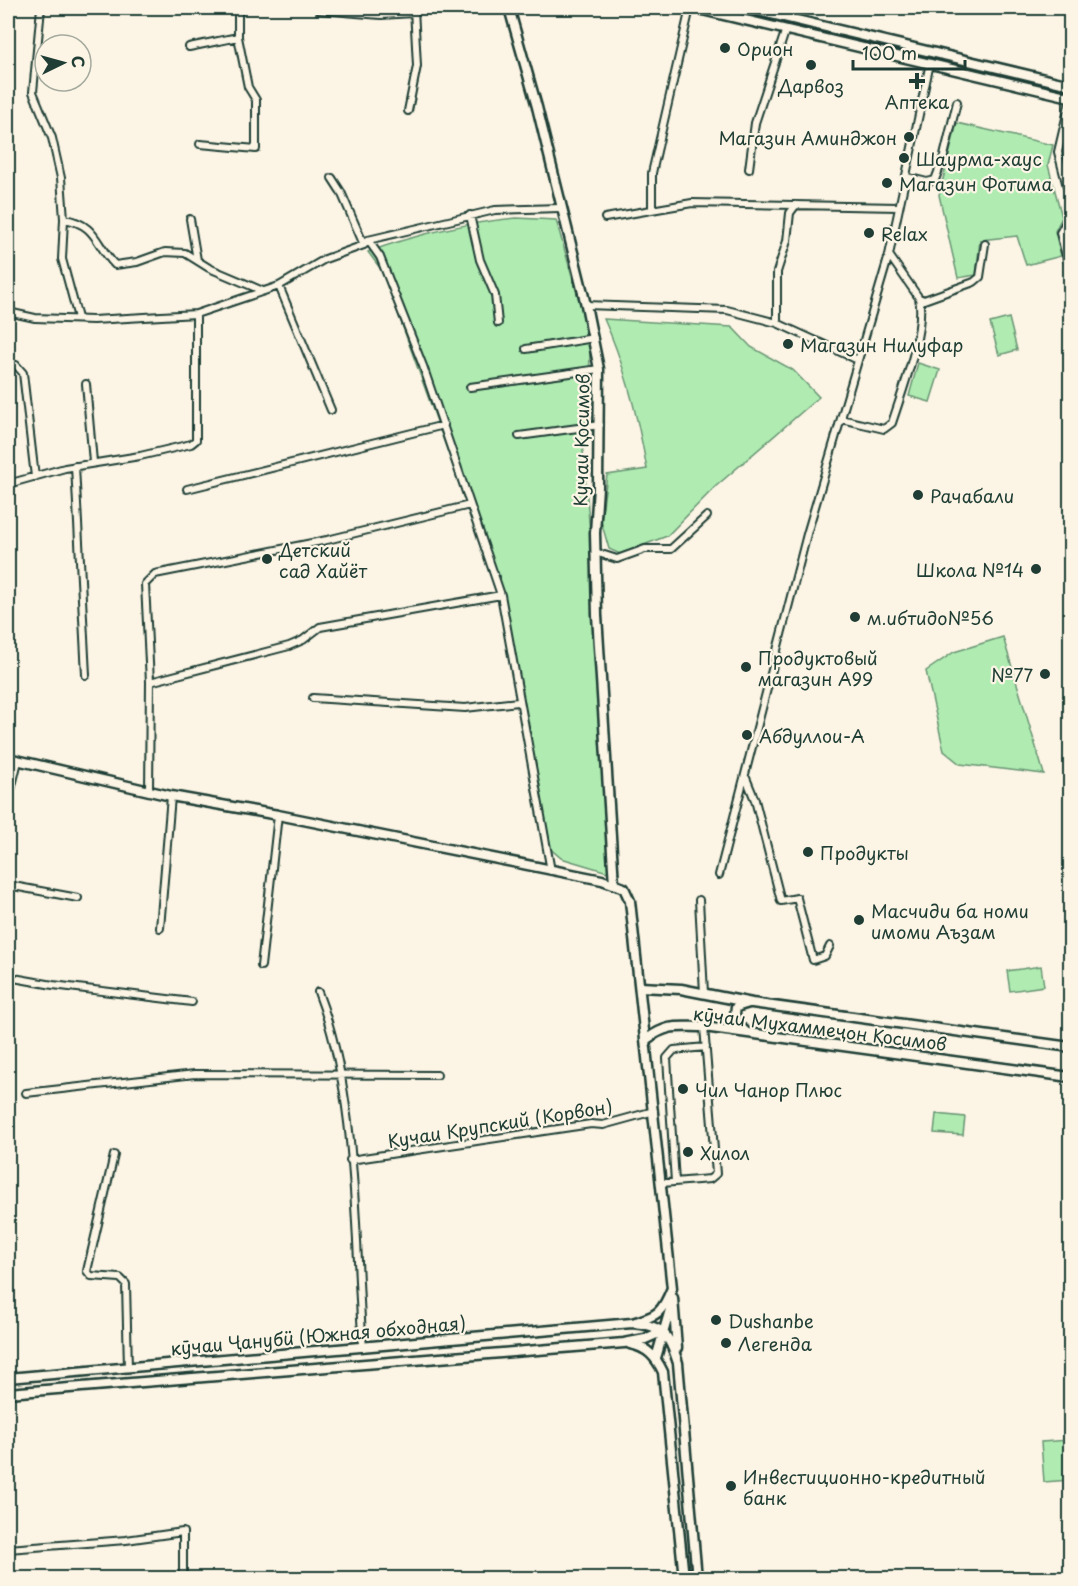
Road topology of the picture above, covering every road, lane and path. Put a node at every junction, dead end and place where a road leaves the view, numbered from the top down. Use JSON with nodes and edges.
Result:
{"nodes":[{"id":1,"x":41,"y":8,"type":"edge"},
{"id":2,"x":237,"y":8,"type":"edge"},
{"id":3,"x":509,"y":8,"type":"edge"},
{"id":4,"x":692,"y":8,"type":"edge"},
{"id":5,"x":748,"y":8,"type":"edge"},
{"id":6,"x":319,"y":10,"type":"dead end"},
{"id":7,"x":414,"y":10,"type":"edge"},
{"id":8,"x":786,"y":29,"type":"junction"},
{"id":9,"x":238,"y":37,"type":"junction"},
{"id":10,"x":189,"y":48,"type":"dead end"},
{"id":11,"x":930,"y":63,"type":"junction"},
{"id":12,"x":1071,"y":85,"type":"edge"},
{"id":13,"x":1071,"y":99,"type":"edge"},
{"id":14,"x":957,"y":102,"type":"dead end"},
{"id":15,"x":408,"y":111,"type":"dead end"},
{"id":16,"x":200,"y":144,"type":"dead end"},
{"id":17,"x":749,"y":169,"type":"dead end"},
{"id":18,"x":907,"y":177,"type":"junction"},
{"id":19,"x":332,"y":178,"type":"dead end"},
{"id":20,"x":1071,"y":198,"type":"edge"},
{"id":21,"x":796,"y":205,"type":"junction"},
{"id":22,"x":898,"y":207,"type":"junction"},
{"id":23,"x":560,"y":208,"type":"junction"},
{"id":24,"x":652,"y":208,"type":"junction"},
{"id":25,"x":470,"y":215,"type":"junction"},
{"id":26,"x":1071,"y":215,"type":"edge"},
{"id":27,"x":605,"y":218,"type":"dead end"},
{"id":28,"x":64,"y":219,"type":"junction"},
{"id":29,"x":190,"y":219,"type":"dead end"},
{"id":30,"x":366,"y":243,"type":"junction"},
{"id":31,"x":985,"y":244,"type":"dead end"},
{"id":32,"x":889,"y":255,"type":"junction"},
{"id":33,"x":197,"y":260,"type":"junction"},
{"id":34,"x":1071,"y":270,"type":"edge"},
{"id":35,"x":279,"y":286,"type":"junction"},
{"id":36,"x":263,"y":291,"type":"junction"},
{"id":37,"x":919,"y":298,"type":"junction"},
{"id":38,"x":586,"y":305,"type":"junction"},
{"id":39,"x":8,"y":312,"type":"edge"},
{"id":40,"x":196,"y":314,"type":"junction"},
{"id":41,"x":78,"y":318,"type":"junction"},
{"id":42,"x":498,"y":323,"type":"dead end"},
{"id":43,"x":777,"y":323,"type":"junction"},
{"id":44,"x":594,"y":338,"type":"junction"},
{"id":45,"x":526,"y":349,"type":"dead end"},
{"id":46,"x":858,"y":360,"type":"junction"},
{"id":47,"x":8,"y":364,"type":"edge"},
{"id":48,"x":599,"y":369,"type":"junction"},
{"id":49,"x":86,"y":384,"type":"dead end"},
{"id":50,"x":470,"y":387,"type":"dead end"},
{"id":51,"x":331,"y":410,"type":"dead end"},
{"id":52,"x":841,"y":419,"type":"junction"},
{"id":53,"x":444,"y":425,"type":"junction"},
{"id":54,"x":600,"y":425,"type":"junction"},
{"id":55,"x":519,"y":436,"type":"dead end"},
{"id":56,"x":93,"y":462,"type":"junction"},
{"id":57,"x":75,"y":466,"type":"junction"},
{"id":58,"x":35,"y":477,"type":"junction"},
{"id":59,"x":8,"y":484,"type":"edge"},
{"id":60,"x":187,"y":489,"type":"dead end"},
{"id":61,"x":470,"y":505,"type":"junction"},
{"id":62,"x":707,"y":516,"type":"dead end"},
{"id":63,"x":595,"y":552,"type":"junction"},
{"id":64,"x":501,"y":595,"type":"junction"},
{"id":65,"x":86,"y":675,"type":"dead end"},
{"id":66,"x":150,"y":682,"type":"junction"},
{"id":67,"x":313,"y":698,"type":"dead end"},
{"id":68,"x":518,"y":702,"type":"junction"},
{"id":69,"x":8,"y":758,"type":"edge"},
{"id":70,"x":18,"y":761,"type":"junction"},
{"id":71,"x":746,"y":777,"type":"junction"},
{"id":72,"x":149,"y":791,"type":"junction"},
{"id":73,"x":171,"y":796,"type":"junction"},
{"id":74,"x":8,"y":802,"type":"edge"},
{"id":75,"x":278,"y":814,"type":"junction"},
{"id":76,"x":551,"y":871,"type":"junction"},
{"id":77,"x":719,"y":875,"type":"dead end"},
{"id":78,"x":614,"y":884,"type":"junction"},
{"id":79,"x":8,"y":885,"type":"edge"},
{"id":80,"x":78,"y":897,"type":"dead end"},
{"id":81,"x":699,"y":900,"type":"dead end"},
{"id":82,"x":160,"y":928,"type":"dead end"},
{"id":83,"x":830,"y":946,"type":"dead end"},
{"id":84,"x":261,"y":966,"type":"dead end"},
{"id":85,"x":8,"y":977,"type":"edge"},
{"id":86,"x":640,"y":987,"type":"junction"},
{"id":87,"x":318,"y":992,"type":"dead end"},
{"id":88,"x":704,"y":993,"type":"junction"},
{"id":89,"x":192,"y":1002,"type":"dead end"},
{"id":90,"x":752,"y":1003,"type":"junction"},
{"id":91,"x":704,"y":1027,"type":"junction"},
{"id":92,"x":747,"y":1032,"type":"junction"},
{"id":93,"x":647,"y":1039,"type":"junction"},
{"id":94,"x":706,"y":1047,"type":"junction"},
{"id":95,"x":1071,"y":1047,"type":"edge"},
{"id":96,"x":340,"y":1073,"type":"junction"},
{"id":97,"x":437,"y":1075,"type":"dead end"},
{"id":98,"x":1071,"y":1077,"type":"edge"},
{"id":99,"x":26,"y":1094,"type":"dead end"},
{"id":100,"x":655,"y":1110,"type":"junction"},
{"id":101,"x":114,"y":1155,"type":"dead end"},
{"id":102,"x":350,"y":1161,"type":"junction"},
{"id":103,"x":675,"y":1182,"type":"junction"},
{"id":104,"x":662,"y":1183,"type":"junction"},
{"id":105,"x":672,"y":1288,"type":"junction"},
{"id":106,"x":673,"y":1298,"type":"junction"},
{"id":107,"x":632,"y":1323,"type":"junction"},
{"id":108,"x":663,"y":1331,"type":"junction"},
{"id":109,"x":624,"y":1343,"type":"junction"},
{"id":110,"x":363,"y":1348,"type":"junction"},
{"id":111,"x":656,"y":1358,"type":"junction"},
{"id":112,"x":678,"y":1363,"type":"junction"},
{"id":113,"x":128,"y":1368,"type":"junction"},
{"id":114,"x":8,"y":1378,"type":"edge"},
{"id":115,"x":8,"y":1393,"type":"edge"},
{"id":116,"x":8,"y":1549,"type":"edge"},
{"id":117,"x":183,"y":1578,"type":"edge"},
{"id":118,"x":684,"y":1578,"type":"edge"},
{"id":119,"x":697,"y":1578,"type":"edge"}],
"edges":[{"from":1,"to":28,"type":"street"},
{"from":2,"to":9,"type":"street"},
{"from":3,"to":23,"type":"street","name":"Кучаи Қосимов"},
{"from":4,"to":8,"type":"street"},
{"from":4,"to":24,"type":"street"},
{"from":5,"to":12,"type":"street"},
{"from":6,"to":7,"type":"street"},
{"from":7,"to":15,"type":"street"},
{"from":8,"to":11,"type":"street"},
{"from":8,"to":17,"type":"street"},
{"from":9,"to":10,"type":"street"},
{"from":9,"to":16,"type":"street"},
{"from":11,"to":13,"type":"street"},
{"from":11,"to":18,"type":"street"},
{"from":13,"to":20,"type":"street"},
{"from":14,"to":18,"type":"street"},
{"from":18,"to":22,"type":"street"},
{"from":19,"to":30,"type":"street"},
{"from":21,"to":22,"type":"street"},
{"from":21,"to":24,"type":"street"},
{"from":21,"to":43,"type":"street"},
{"from":22,"to":32,"type":"street"},
{"from":23,"to":25,"type":"street"},
{"from":23,"to":38,"type":"street","name":"Кучаи Қосимов"},
{"from":24,"to":27,"type":"street"},
{"from":25,"to":30,"type":"street"},
{"from":25,"to":42,"type":"street"},
{"from":26,"to":34,"type":"street"},
{"from":28,"to":33,"type":"street"},
{"from":28,"to":41,"type":"street"},
{"from":29,"to":33,"type":"street"},
{"from":30,"to":35,"type":"street"},
{"from":30,"to":53,"type":"street"},
{"from":31,"to":37,"type":"street"},
{"from":32,"to":37,"type":"street"},
{"from":32,"to":46,"type":"street"},
{"from":33,"to":36,"type":"street"},
{"from":35,"to":36,"type":"street"},
{"from":35,"to":51,"type":"street"},
{"from":36,"to":40,"type":"street"},
{"from":37,"to":52,"type":"street"},
{"from":38,"to":43,"type":"street"},
{"from":38,"to":44,"type":"street","name":"Кучаи Қосимов"},
{"from":39,"to":41,"type":"street"},
{"from":40,"to":41,"type":"street"},
{"from":40,"to":56,"type":"street"},
{"from":43,"to":46,"type":"street"},
{"from":44,"to":45,"type":"street"},
{"from":44,"to":48,"type":"street","name":"Кучаи Қосимов"},
{"from":46,"to":52,"type":"street"},
{"from":47,"to":58,"type":"street"},
{"from":48,"to":50,"type":"street"},
{"from":48,"to":54,"type":"street","name":"Кучаи Қосимов"},
{"from":49,"to":56,"type":"street"},
{"from":52,"to":71,"type":"street"},
{"from":53,"to":60,"type":"street"},
{"from":53,"to":61,"type":"street"},
{"from":54,"to":55,"type":"street"},
{"from":54,"to":63,"type":"street","name":"Кучаи Қосимов"},
{"from":56,"to":57,"type":"street"},
{"from":57,"to":58,"type":"street"},
{"from":57,"to":65,"type":"street"},
{"from":58,"to":59,"type":"street"},
{"from":61,"to":64,"type":"street"},
{"from":61,"to":66,"type":"street"},
{"from":62,"to":63,"type":"street"},
{"from":63,"to":78,"type":"street","name":"Кучаи Қосимов"},
{"from":64,"to":66,"type":"street"},
{"from":64,"to":68,"type":"street"},
{"from":66,"to":72,"type":"street"},
{"from":67,"to":68,"type":"street"},
{"from":68,"to":76,"type":"street"},
{"from":69,"to":70,"type":"street"},
{"from":70,"to":72,"type":"street"},
{"from":70,"to":74,"type":"street"},
{"from":71,"to":77,"type":"street"},
{"from":71,"to":83,"type":"street"},
{"from":72,"to":73,"type":"street"},
{"from":73,"to":75,"type":"street"},
{"from":73,"to":82,"type":"street"},
{"from":75,"to":76,"type":"street"},
{"from":75,"to":84,"type":"street"},
{"from":76,"to":78,"type":"street"},
{"from":78,"to":86,"type":"street"},
{"from":79,"to":80,"type":"street"},
{"from":81,"to":88,"type":"street"},
{"from":85,"to":89,"type":"street"},
{"from":86,"to":88,"type":"street","name":"кӯчаи Мухаммеҷон Қосимов"},
{"from":86,"to":93,"type":"street"},
{"from":87,"to":96,"type":"street"},
{"from":88,"to":90,"type":"street","name":"кӯчаи Мухаммеҷон Қосимов"},
{"from":90,"to":92,"type":"street"},
{"from":90,"to":95,"type":"street","name":"кӯчаи Мухаммеҷон Қосимов"},
{"from":91,"to":92,"type":"street","name":"кӯчаи Мухаммеҷон Қосимов"},
{"from":91,"to":93,"type":"street","name":"кӯчаи Мухаммеҷон Қосимов"},
{"from":91,"to":94,"type":"street"},
{"from":92,"to":98,"type":"street","name":"кӯчаи Мухаммеҷон Қосимов"},
{"from":93,"to":100,"type":"street"},
{"from":94,"to":103,"type":"street"},
{"from":94,"to":103,"type":"street"},
{"from":96,"to":97,"type":"street"},
{"from":96,"to":99,"type":"street"},
{"from":96,"to":102,"type":"street"},
{"from":100,"to":102,"type":"street","name":"Кучаи Крупский (Корвон)"},
{"from":100,"to":104,"type":"street"},
{"from":101,"to":113,"type":"street"},
{"from":102,"to":110,"type":"street"},
{"from":103,"to":104,"type":"street"},
{"from":104,"to":105,"type":"street"},
{"from":105,"to":106,"type":"street"},
{"from":105,"to":107,"type":"street"},
{"from":106,"to":108,"type":"street"},
{"from":106,"to":112,"type":"street"},
{"from":107,"to":108,"type":"street"},
{"from":107,"to":110,"type":"street","name":"кӯчаи Ҷанубӣ (Южная обходная)"},
{"from":108,"to":109,"type":"street"},
{"from":108,"to":111,"type":"street"},
{"from":108,"to":112,"type":"street"},
{"from":109,"to":111,"type":"street"},
{"from":109,"to":115,"type":"street","name":"кӯчаи Ҷанубӣ (Южная обходная)"},
{"from":110,"to":113,"type":"street","name":"кӯчаи Ҷанубӣ (Южная обходная)"},
{"from":111,"to":118,"type":"street"},
{"from":112,"to":119,"type":"street"},
{"from":113,"to":114,"type":"street","name":"кӯчаи Ҷанубӣ (Южная обходная)"},
{"from":116,"to":117,"type":"street"}]}
